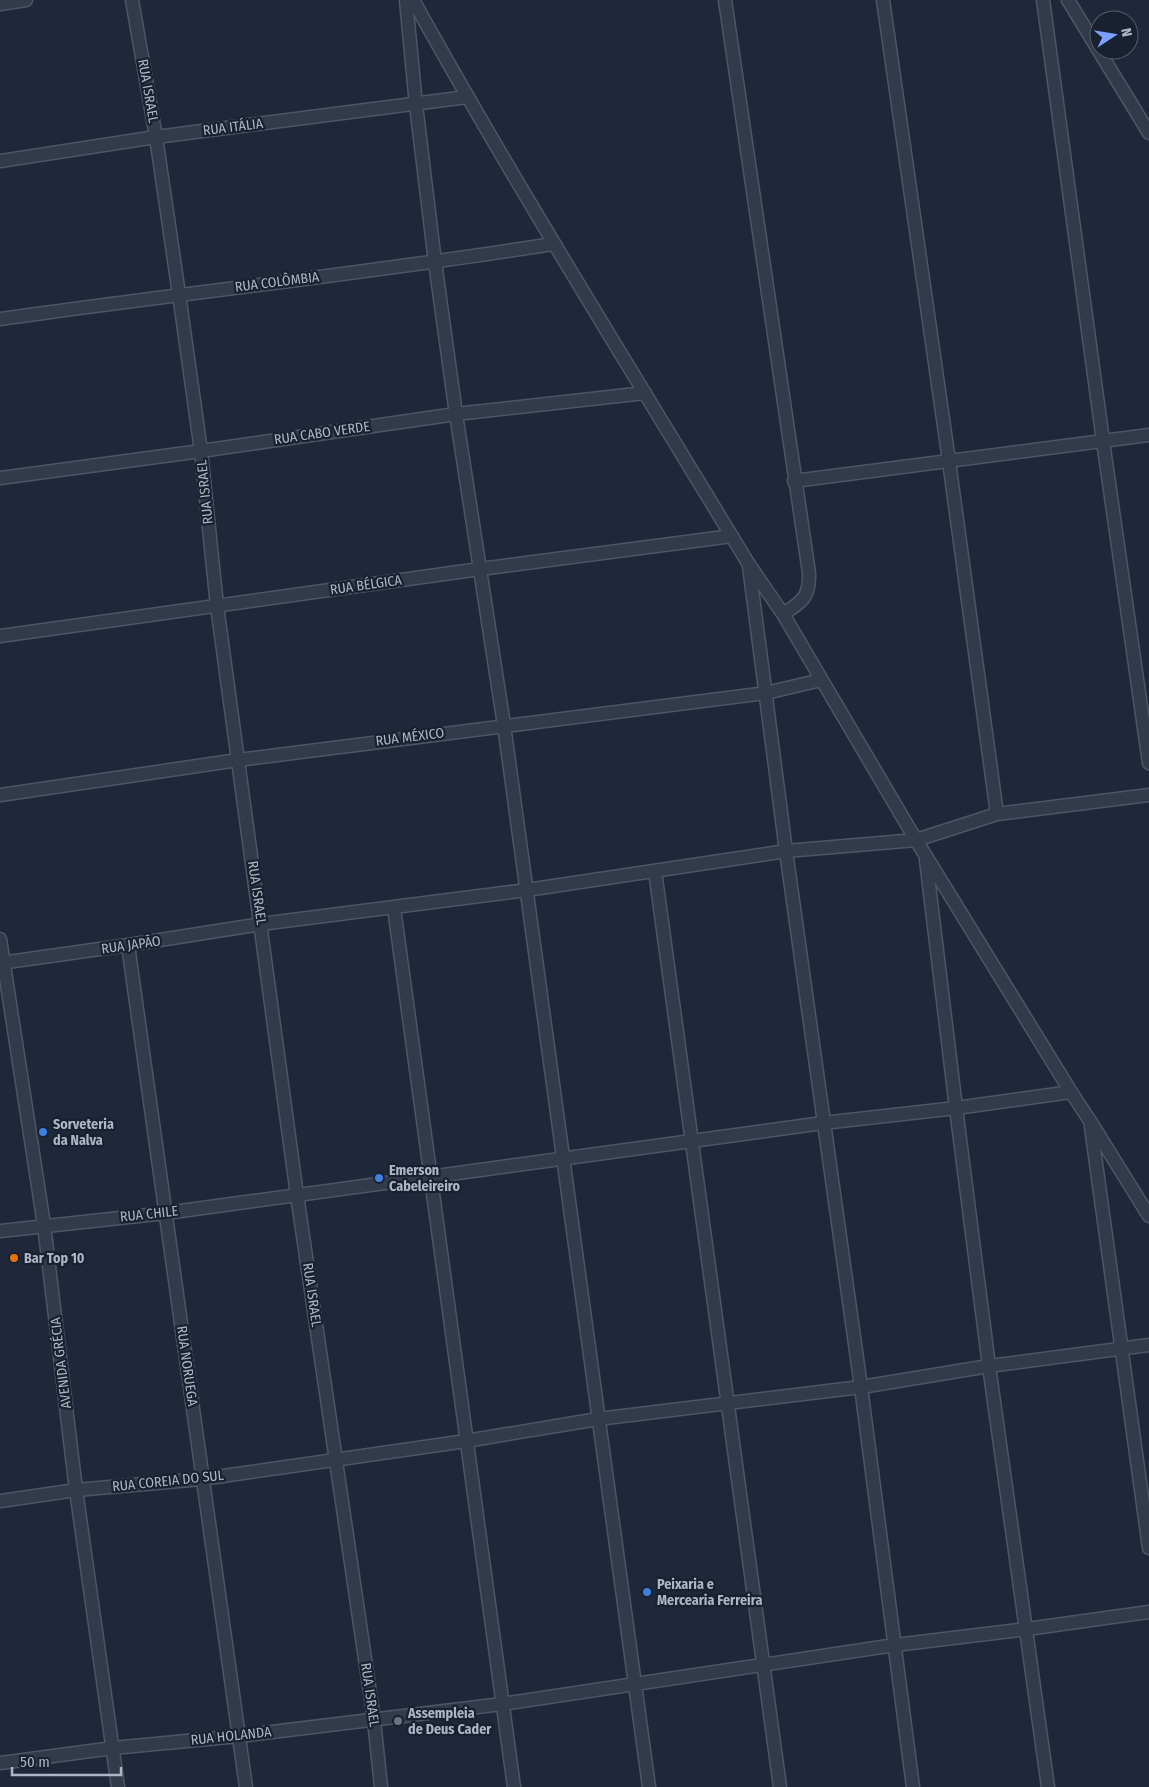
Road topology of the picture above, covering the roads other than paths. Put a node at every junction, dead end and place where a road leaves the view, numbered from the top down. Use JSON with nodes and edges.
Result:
{"nodes":[{"id":1,"x":26,"y":0,"type":"edge"},
{"id":2,"x":132,"y":0,"type":"edge"},
{"id":3,"x":406,"y":0,"type":"edge"},
{"id":4,"x":413,"y":0,"type":"edge"},
{"id":5,"x":725,"y":0,"type":"edge"},
{"id":6,"x":883,"y":0,"type":"edge"},
{"id":7,"x":1043,"y":0,"type":"edge"},
{"id":8,"x":1068,"y":0,"type":"edge"},
{"id":9,"x":0,"y":4,"type":"edge"},
{"id":10,"x":467,"y":97,"type":"junction"},
{"id":11,"x":416,"y":105,"type":"junction"},
{"id":12,"x":1149,"y":133,"type":"edge"},
{"id":13,"x":156,"y":136,"type":"junction"},
{"id":14,"x":0,"y":161,"type":"edge"},
{"id":15,"x":553,"y":244,"type":"junction"},
{"id":16,"x":435,"y":262,"type":"junction"},
{"id":17,"x":179,"y":294,"type":"junction"},
{"id":18,"x":0,"y":319,"type":"edge"},
{"id":19,"x":645,"y":393,"type":"junction"},
{"id":20,"x":456,"y":414,"type":"junction"},
{"id":21,"x":1149,"y":435,"type":"edge"},
{"id":22,"x":1103,"y":441,"type":"junction"},
{"id":23,"x":201,"y":451,"type":"junction"},
{"id":24,"x":949,"y":461,"type":"junction"},
{"id":25,"x":0,"y":478,"type":"edge"},
{"id":26,"x":794,"y":481,"type":"junction"},
{"id":27,"x":732,"y":536,"type":"junction"},
{"id":28,"x":748,"y":563,"type":"junction"},
{"id":29,"x":480,"y":569,"type":"junction"},
{"id":30,"x":217,"y":606,"type":"junction"},
{"id":31,"x":783,"y":614,"type":"junction"},
{"id":32,"x":0,"y":636,"type":"edge"},
{"id":33,"x":821,"y":680,"type":"junction"},
{"id":34,"x":766,"y":692,"type":"junction"},
{"id":35,"x":504,"y":725,"type":"junction"},
{"id":36,"x":238,"y":760,"type":"junction"},
{"id":37,"x":1149,"y":763,"type":"edge"},
{"id":38,"x":0,"y":795,"type":"edge"},
{"id":39,"x":1149,"y":795,"type":"edge"},
{"id":40,"x":997,"y":814,"type":"junction"},
{"id":41,"x":916,"y":840,"type":"junction"},
{"id":42,"x":786,"y":851,"type":"junction"},
{"id":43,"x":925,"y":855,"type":"junction"},
{"id":44,"x":655,"y":870,"type":"junction"},
{"id":45,"x":527,"y":890,"type":"junction"},
{"id":46,"x":394,"y":908,"type":"junction"},
{"id":47,"x":261,"y":924,"type":"junction"},
{"id":48,"x":0,"y":939,"type":"edge"},
{"id":49,"x":128,"y":945,"type":"junction"},
{"id":50,"x":2,"y":962,"type":"edge"},
{"id":51,"x":1070,"y":1092,"type":"junction"},
{"id":52,"x":956,"y":1108,"type":"junction"},
{"id":53,"x":1090,"y":1121,"type":"junction"},
{"id":54,"x":823,"y":1123,"type":"junction"},
{"id":55,"x":691,"y":1142,"type":"junction"},
{"id":56,"x":563,"y":1160,"type":"junction"},
{"id":57,"x":430,"y":1178,"type":"junction"},
{"id":58,"x":297,"y":1195,"type":"junction"},
{"id":59,"x":166,"y":1213,"type":"junction"},
{"id":60,"x":1149,"y":1216,"type":"edge"},
{"id":61,"x":44,"y":1225,"type":"junction"},
{"id":62,"x":0,"y":1231,"type":"edge"},
{"id":63,"x":1149,"y":1345,"type":"edge"},
{"id":64,"x":1121,"y":1349,"type":"junction"},
{"id":65,"x":989,"y":1366,"type":"junction"},
{"id":66,"x":861,"y":1387,"type":"junction"},
{"id":67,"x":728,"y":1403,"type":"junction"},
{"id":68,"x":598,"y":1419,"type":"junction"},
{"id":69,"x":466,"y":1441,"type":"junction"},
{"id":70,"x":336,"y":1459,"type":"junction"},
{"id":71,"x":202,"y":1479,"type":"junction"},
{"id":72,"x":76,"y":1490,"type":"junction"},
{"id":73,"x":0,"y":1501,"type":"edge"},
{"id":74,"x":1149,"y":1548,"type":"edge"},
{"id":75,"x":1149,"y":1612,"type":"edge"},
{"id":76,"x":1027,"y":1629,"type":"junction"},
{"id":77,"x":895,"y":1645,"type":"junction"},
{"id":78,"x":764,"y":1665,"type":"junction"},
{"id":79,"x":635,"y":1684,"type":"junction"},
{"id":80,"x":502,"y":1704,"type":"junction"},
{"id":81,"x":374,"y":1720,"type":"junction"},
{"id":82,"x":239,"y":1736,"type":"junction"},
{"id":83,"x":113,"y":1748,"type":"junction"},
{"id":84,"x":0,"y":1763,"type":"edge"},
{"id":85,"x":118,"y":1787,"type":"edge"},
{"id":86,"x":246,"y":1787,"type":"edge"},
{"id":87,"x":381,"y":1787,"type":"edge"},
{"id":88,"x":514,"y":1787,"type":"edge"},
{"id":89,"x":649,"y":1787,"type":"edge"},
{"id":90,"x":780,"y":1787,"type":"edge"},
{"id":91,"x":913,"y":1787,"type":"edge"},
{"id":92,"x":1048,"y":1787,"type":"edge"}],
"edges":[{"from":1,"to":9,"type":"street"},
{"from":2,"to":13,"type":"street","name":"RUA ISRAEL"},
{"from":3,"to":11,"type":"street"},
{"from":4,"to":10,"type":"street"},
{"from":5,"to":26,"type":"street"},
{"from":6,"to":24,"type":"street"},
{"from":7,"to":22,"type":"street"},
{"from":8,"to":12,"type":"street"},
{"from":10,"to":11,"type":"street","name":"RUA ITÁLIA"},
{"from":10,"to":15,"type":"street"},
{"from":11,"to":13,"type":"street","name":"RUA ITÁLIA"},
{"from":11,"to":16,"type":"street"},
{"from":13,"to":14,"type":"street","name":"RUA ITÁLIA"},
{"from":13,"to":17,"type":"street","name":"RUA ISRAEL"},
{"from":15,"to":16,"type":"street","name":"RUA COLÔMBIA"},
{"from":15,"to":19,"type":"street"},
{"from":16,"to":17,"type":"street","name":"RUA COLÔMBIA"},
{"from":16,"to":20,"type":"street"},
{"from":17,"to":18,"type":"street","name":"RUA COLÔMBIA"},
{"from":17,"to":23,"type":"street","name":"RUA ISRAEL"},
{"from":19,"to":20,"type":"street","name":"RUA CABO VERDE"},
{"from":19,"to":27,"type":"street"},
{"from":20,"to":23,"type":"street","name":"RUA CABO VERDE"},
{"from":20,"to":29,"type":"street"},
{"from":21,"to":22,"type":"street"},
{"from":22,"to":24,"type":"street"},
{"from":22,"to":37,"type":"street"},
{"from":23,"to":25,"type":"street","name":"RUA CABO VERDE"},
{"from":23,"to":30,"type":"street","name":"RUA ISRAEL"},
{"from":24,"to":26,"type":"street"},
{"from":24,"to":40,"type":"street"},
{"from":26,"to":31,"type":"street"},
{"from":27,"to":28,"type":"street"},
{"from":27,"to":29,"type":"street","name":"RUA BÉLGICA"},
{"from":28,"to":31,"type":"street"},
{"from":28,"to":34,"type":"street"},
{"from":29,"to":30,"type":"street","name":"RUA BÉLGICA"},
{"from":29,"to":35,"type":"street"},
{"from":30,"to":32,"type":"street","name":"RUA BÉLGICA"},
{"from":30,"to":36,"type":"street","name":"RUA ISRAEL"},
{"from":31,"to":33,"type":"street"},
{"from":33,"to":34,"type":"street","name":"RUA MÉXICO"},
{"from":33,"to":41,"type":"street"},
{"from":34,"to":35,"type":"street","name":"RUA MÉXICO"},
{"from":34,"to":42,"type":"street"},
{"from":35,"to":36,"type":"street","name":"RUA MÉXICO"},
{"from":35,"to":45,"type":"street"},
{"from":36,"to":38,"type":"street","name":"RUA MÉXICO"},
{"from":36,"to":47,"type":"street","name":"RUA ISRAEL"},
{"from":39,"to":40,"type":"street","name":"RUA JAPÃO"},
{"from":40,"to":41,"type":"street","name":"RUA JAPÃO"},
{"from":41,"to":42,"type":"street","name":"RUA JAPÃO"},
{"from":41,"to":43,"type":"street"},
{"from":42,"to":44,"type":"street","name":"RUA JAPÃO"},
{"from":42,"to":54,"type":"street"},
{"from":43,"to":51,"type":"street"},
{"from":43,"to":52,"type":"street"},
{"from":44,"to":45,"type":"street","name":"RUA JAPÃO"},
{"from":44,"to":55,"type":"street"},
{"from":45,"to":46,"type":"street","name":"RUA JAPÃO"},
{"from":45,"to":56,"type":"street"},
{"from":46,"to":47,"type":"street","name":"RUA JAPÃO"},
{"from":46,"to":57,"type":"street"},
{"from":47,"to":49,"type":"street","name":"RUA JAPÃO"},
{"from":47,"to":58,"type":"street","name":"RUA ISRAEL"},
{"from":48,"to":50,"type":"street","name":"AVENIDA GRÉCIA"},
{"from":49,"to":50,"type":"street","name":"RUA JAPÃO"},
{"from":49,"to":59,"type":"street","name":"RUA NORUEGA"},
{"from":50,"to":61,"type":"street","name":"AVENIDA GRÉCIA"},
{"from":51,"to":52,"type":"street","name":"RUA CHILE"},
{"from":51,"to":53,"type":"street"},
{"from":52,"to":54,"type":"street","name":"RUA CHILE"},
{"from":52,"to":65,"type":"street"},
{"from":53,"to":60,"type":"street"},
{"from":53,"to":64,"type":"street"},
{"from":54,"to":55,"type":"street","name":"RUA CHILE"},
{"from":54,"to":66,"type":"street"},
{"from":55,"to":56,"type":"street","name":"RUA CHILE"},
{"from":55,"to":67,"type":"street"},
{"from":56,"to":57,"type":"street","name":"RUA CHILE"},
{"from":56,"to":68,"type":"street"},
{"from":57,"to":58,"type":"street","name":"RUA CHILE"},
{"from":57,"to":69,"type":"street"},
{"from":58,"to":59,"type":"street","name":"RUA CHILE"},
{"from":58,"to":70,"type":"street","name":"RUA ISRAEL"},
{"from":59,"to":61,"type":"street","name":"RUA CHILE"},
{"from":59,"to":71,"type":"street","name":"RUA NORUEGA"},
{"from":61,"to":62,"type":"street","name":"RUA CHILE"},
{"from":61,"to":72,"type":"street","name":"AVENIDA GRÉCIA"},
{"from":63,"to":64,"type":"street","name":"RUA COREIA DO SUL"},
{"from":64,"to":65,"type":"street","name":"RUA COREIA DO SUL"},
{"from":64,"to":74,"type":"street"},
{"from":65,"to":66,"type":"street","name":"RUA COREIA DO SUL"},
{"from":65,"to":76,"type":"street"},
{"from":66,"to":67,"type":"street","name":"RUA COREIA DO SUL"},
{"from":66,"to":77,"type":"street"},
{"from":67,"to":68,"type":"street","name":"RUA COREIA DO SUL"},
{"from":67,"to":78,"type":"street"},
{"from":68,"to":69,"type":"street","name":"RUA COREIA DO SUL"},
{"from":68,"to":79,"type":"street"},
{"from":69,"to":70,"type":"street","name":"RUA COREIA DO SUL"},
{"from":69,"to":80,"type":"street"},
{"from":70,"to":71,"type":"street","name":"RUA COREIA DO SUL"},
{"from":70,"to":81,"type":"street","name":"RUA ISRAEL"},
{"from":71,"to":72,"type":"street","name":"RUA COREIA DO SUL"},
{"from":71,"to":82,"type":"street","name":"RUA NORUEGA"},
{"from":72,"to":73,"type":"street","name":"RUA COREIA DO SUL"},
{"from":72,"to":83,"type":"street","name":"AVENIDA GRÉCIA"},
{"from":75,"to":76,"type":"street","name":"RUA HOLANDA"},
{"from":76,"to":77,"type":"street","name":"RUA HOLANDA"},
{"from":76,"to":92,"type":"street"},
{"from":77,"to":78,"type":"street","name":"RUA HOLANDA"},
{"from":77,"to":91,"type":"street"},
{"from":78,"to":79,"type":"street","name":"RUA HOLANDA"},
{"from":78,"to":90,"type":"street"},
{"from":79,"to":80,"type":"street","name":"RUA HOLANDA"},
{"from":79,"to":89,"type":"street"},
{"from":80,"to":81,"type":"street","name":"RUA HOLANDA"},
{"from":80,"to":88,"type":"street"},
{"from":81,"to":82,"type":"street","name":"RUA HOLANDA"},
{"from":81,"to":87,"type":"street","name":"RUA ISRAEL"},
{"from":82,"to":83,"type":"street","name":"RUA HOLANDA"},
{"from":82,"to":86,"type":"street","name":"RUA NORUEGA"},
{"from":83,"to":84,"type":"street","name":"RUA HOLANDA"},
{"from":83,"to":85,"type":"street","name":"AVENIDA GRÉCIA"}]}
